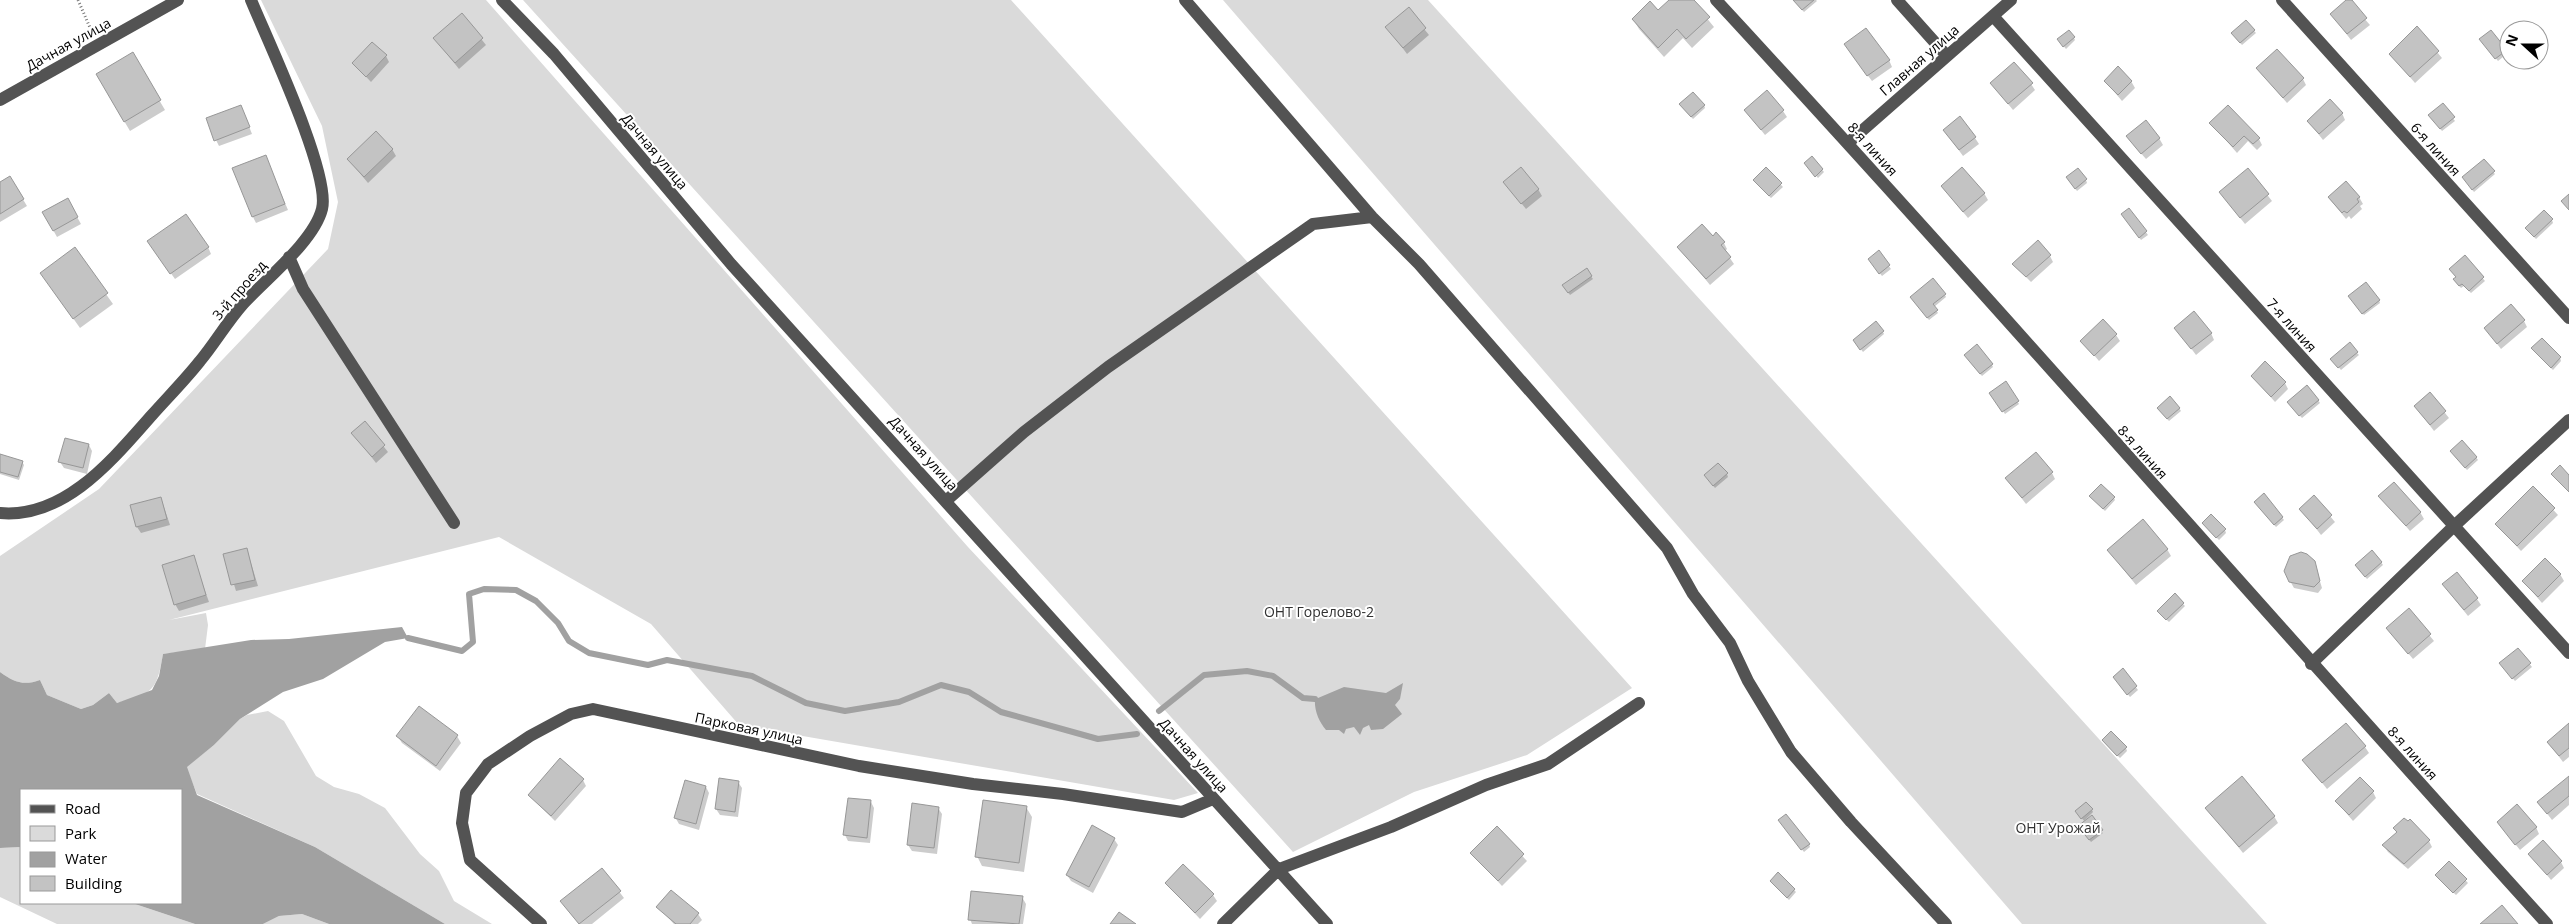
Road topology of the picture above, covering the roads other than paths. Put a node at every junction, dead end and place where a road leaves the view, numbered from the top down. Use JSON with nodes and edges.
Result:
{"nodes":[{"id":1,"x":178,"y":0,"type":"edge"},
{"id":2,"x":251,"y":0,"type":"edge"},
{"id":3,"x":502,"y":0,"type":"edge"},
{"id":4,"x":1185,"y":0,"type":"edge"},
{"id":5,"x":1716,"y":0,"type":"edge"},
{"id":6,"x":1897,"y":0,"type":"edge"},
{"id":7,"x":2011,"y":0,"type":"edge"},
{"id":8,"x":2282,"y":0,"type":"edge"},
{"id":9,"x":1993,"y":16,"type":"junction"},
{"id":10,"x":1947,"y":56,"type":"junction"},
{"id":11,"x":0,"y":100,"type":"edge"},
{"id":12,"x":1848,"y":143,"type":"junction"},
{"id":13,"x":1372,"y":217,"type":"junction"},
{"id":14,"x":289,"y":256,"type":"junction"},
{"id":15,"x":2569,"y":318,"type":"edge"},
{"id":16,"x":2569,"y":420,"type":"edge"},
{"id":17,"x":947,"y":500,"type":"junction"},
{"id":18,"x":0,"y":513,"type":"edge"},
{"id":19,"x":454,"y":523,"type":"dead end"},
{"id":20,"x":2453,"y":527,"type":"junction"},
{"id":21,"x":2569,"y":653,"type":"edge"},
{"id":22,"x":2311,"y":664,"type":"junction"},
{"id":23,"x":1639,"y":703,"type":"dead end"},
{"id":24,"x":1213,"y":799,"type":"junction"},
{"id":25,"x":1279,"y":869,"type":"junction"},
{"id":26,"x":541,"y":924,"type":"edge"},
{"id":27,"x":1223,"y":924,"type":"edge"},
{"id":28,"x":1327,"y":924,"type":"edge"},
{"id":29,"x":1946,"y":924,"type":"edge"},
{"id":30,"x":2547,"y":924,"type":"edge"}],
"edges":[{"from":1,"to":11,"type":"street","name":"Дачная улица"},
{"from":2,"to":14,"type":"street","name":"3-й проезд"},
{"from":3,"to":17,"type":"street","name":"Дачная улица"},
{"from":4,"to":13,"type":"street"},
{"from":5,"to":12,"type":"street","name":"8-я линия"},
{"from":6,"to":10,"type":"street"},
{"from":7,"to":9,"type":"street","name":"Главная улица"},
{"from":8,"to":15,"type":"street","name":"6-я линия"},
{"from":9,"to":10,"type":"street","name":"Главная улица"},
{"from":9,"to":20,"type":"street","name":"7-я линия"},
{"from":10,"to":12,"type":"street","name":"Главная улица"},
{"from":12,"to":22,"type":"street","name":"8-я линия"},
{"from":13,"to":17,"type":"street"},
{"from":13,"to":29,"type":"street"},
{"from":14,"to":18,"type":"street","name":"3-й проезд"},
{"from":14,"to":19,"type":"street"},
{"from":16,"to":20,"type":"street"},
{"from":17,"to":24,"type":"street","name":"Дачная улица"},
{"from":20,"to":21,"type":"street","name":"7-я линия"},
{"from":20,"to":22,"type":"street"},
{"from":22,"to":30,"type":"street","name":"8-я линия"},
{"from":23,"to":25,"type":"street"},
{"from":24,"to":25,"type":"street","name":"Дачная улица"},
{"from":24,"to":26,"type":"street","name":"Парковая улица"},
{"from":25,"to":27,"type":"street"},
{"from":25,"to":28,"type":"street","name":"Дачная улица"}]}
